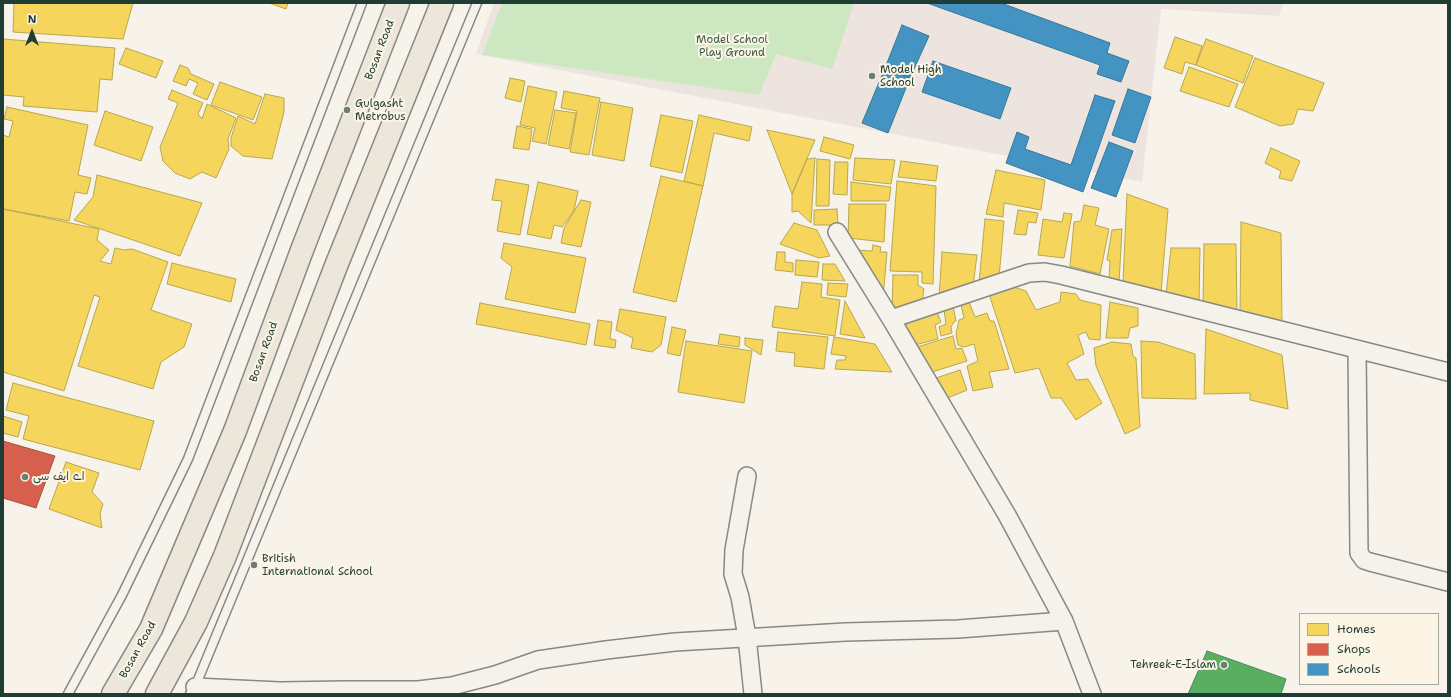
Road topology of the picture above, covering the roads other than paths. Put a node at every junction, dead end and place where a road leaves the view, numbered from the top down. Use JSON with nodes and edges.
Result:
{"nodes":[{"id":1,"x":362,"y":3,"type":"edge"},
{"id":2,"x":398,"y":3,"type":"edge"},
{"id":3,"x":442,"y":3,"type":"edge"},
{"id":4,"x":477,"y":3,"type":"edge"},
{"id":5,"x":837,"y":232,"type":"dead end"},
{"id":6,"x":891,"y":319,"type":"junction"},
{"id":7,"x":1357,"y":349,"type":"junction"},
{"id":8,"x":1448,"y":372,"type":"edge"},
{"id":9,"x":747,"y":476,"type":"dead end"},
{"id":10,"x":1448,"y":582,"type":"edge"},
{"id":11,"x":1064,"y":620,"type":"junction"},
{"id":12,"x":747,"y":637,"type":"junction"},
{"id":13,"x":192,"y":691,"type":"edge"},
{"id":14,"x":68,"y":694,"type":"edge"},
{"id":15,"x":113,"y":694,"type":"edge"},
{"id":16,"x":157,"y":694,"type":"edge"},
{"id":17,"x":753,"y":694,"type":"edge"},
{"id":18,"x":1092,"y":694,"type":"edge"}],
"edges":[{"from":1,"to":14,"type":"lane"},
{"from":2,"to":15,"type":"main road","name":"Bosan Road"},
{"from":3,"to":16,"type":"main road"},
{"from":4,"to":13,"type":"lane"},
{"from":5,"to":6,"type":"street"},
{"from":6,"to":7,"type":"street"},
{"from":6,"to":11,"type":"street"},
{"from":7,"to":8,"type":"street"},
{"from":7,"to":10,"type":"street"},
{"from":9,"to":12,"type":"street"},
{"from":11,"to":12,"type":"street"},
{"from":11,"to":18,"type":"street"},
{"from":12,"to":13,"type":"street"},
{"from":12,"to":17,"type":"street"}]}
